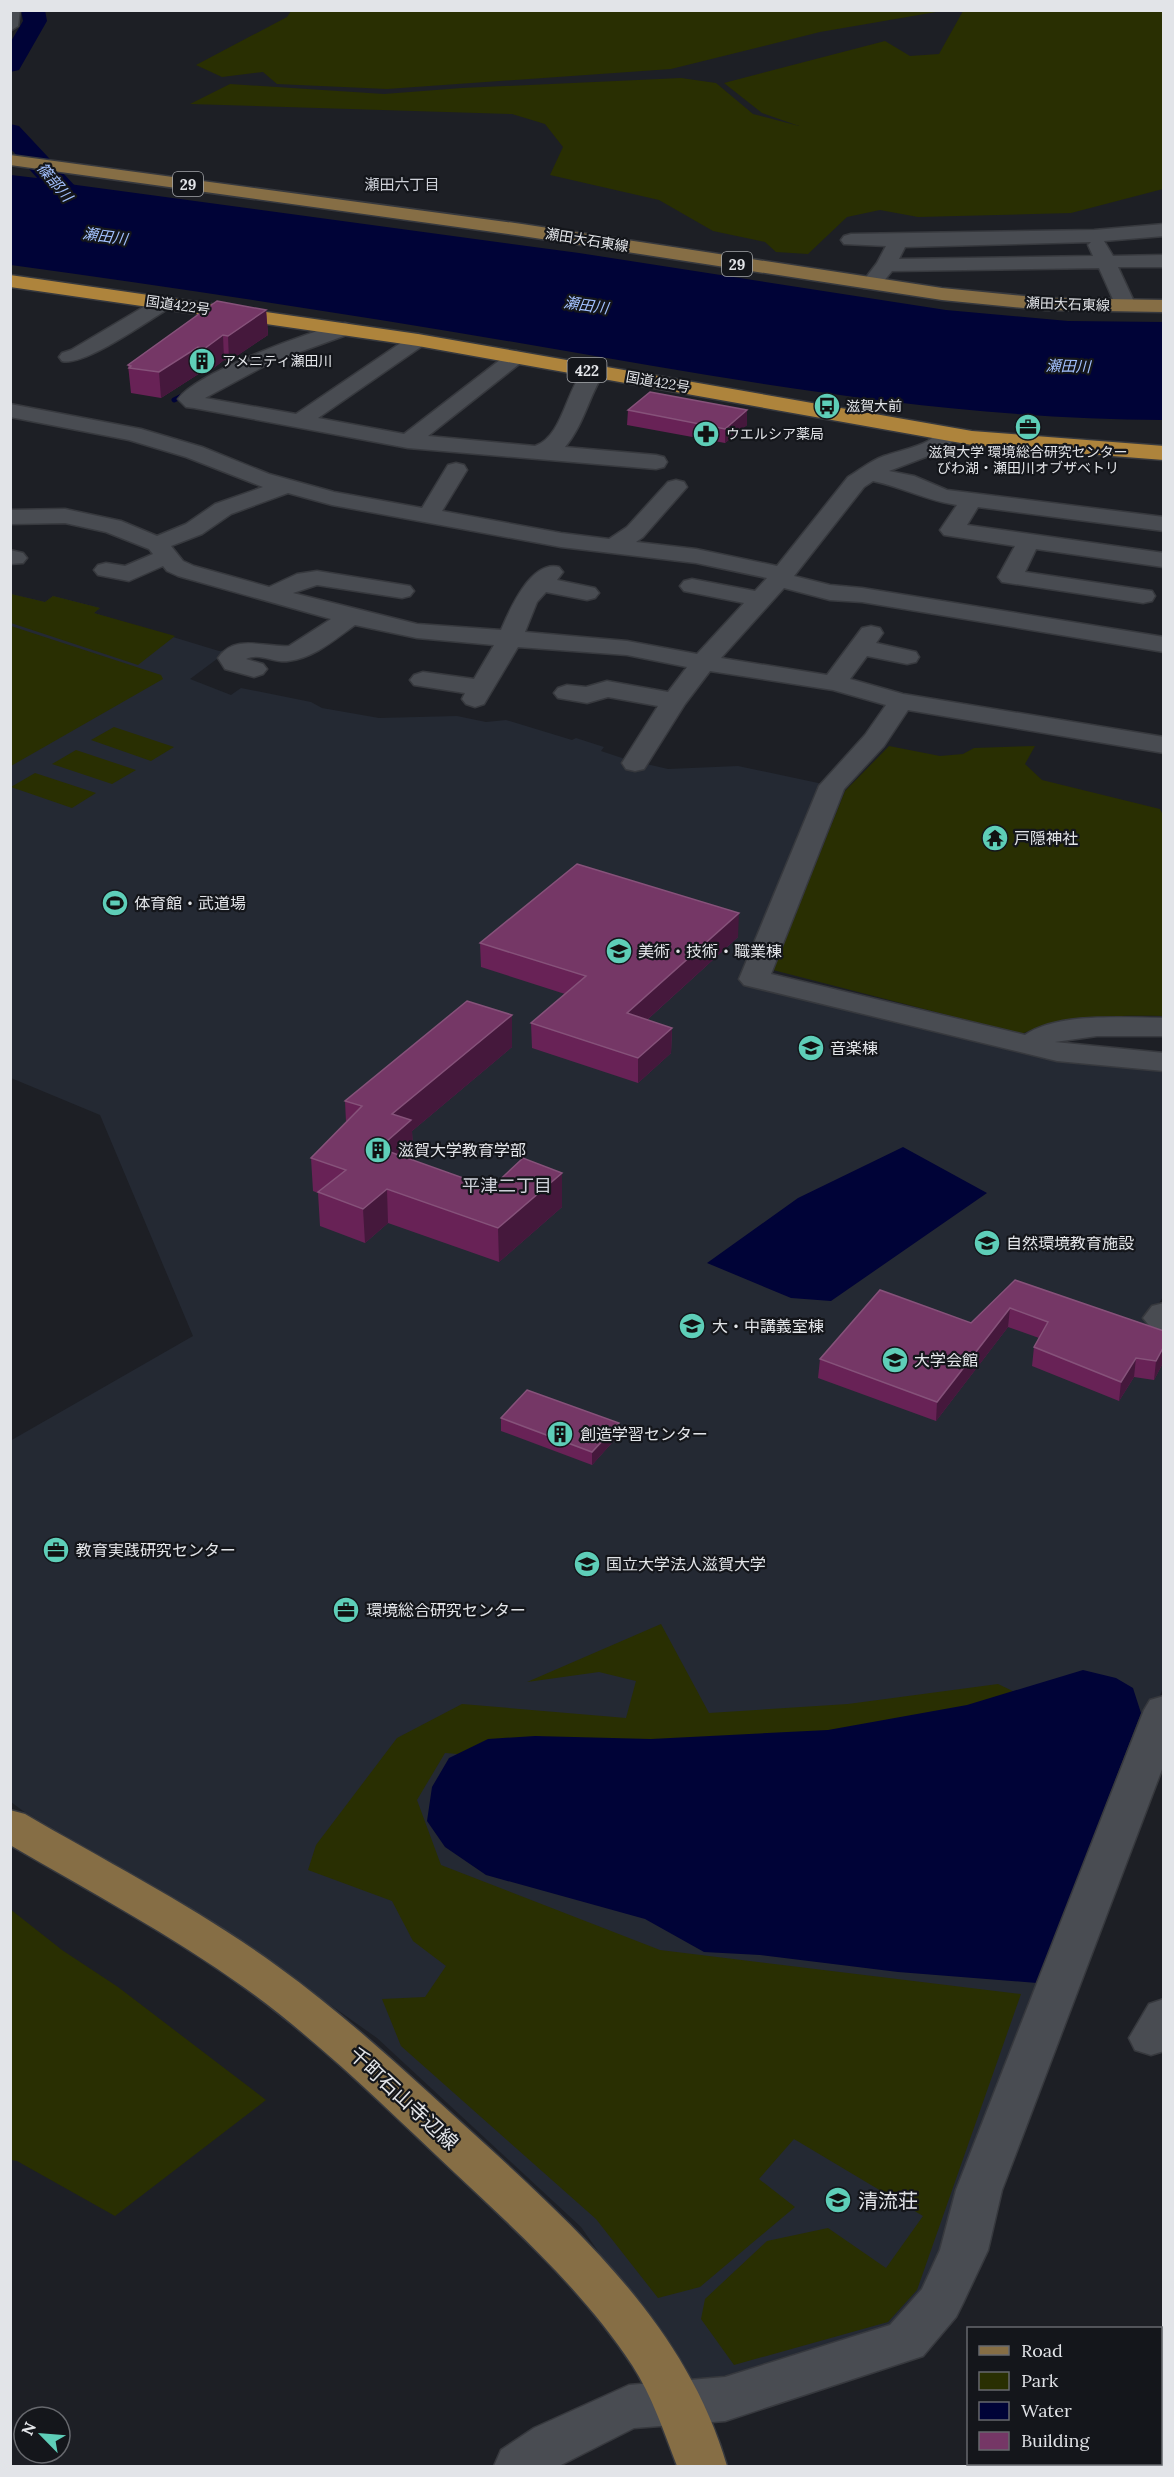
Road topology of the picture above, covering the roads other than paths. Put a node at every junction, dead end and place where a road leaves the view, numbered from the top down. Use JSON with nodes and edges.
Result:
{"nodes":[{"id":1,"x":12,"y":10,"type":"edge"},
{"id":2,"x":10,"y":26,"type":"edge"},
{"id":3,"x":14,"y":160,"type":"edge"},
{"id":4,"x":1164,"y":230,"type":"edge"},
{"id":5,"x":1094,"y":236,"type":"junction"},
{"id":6,"x":851,"y":240,"type":"dead end"},
{"id":7,"x":898,"y":241,"type":"junction"},
{"id":8,"x":1164,"y":261,"type":"edge"},
{"id":9,"x":1106,"y":262,"type":"junction"},
{"id":10,"x":886,"y":265,"type":"junction"},
{"id":11,"x":10,"y":281,"type":"edge"},
{"id":12,"x":871,"y":284,"type":"junction"},
{"id":13,"x":164,"y":303,"type":"junction"},
{"id":14,"x":1126,"y":306,"type":"junction"},
{"id":15,"x":1164,"y":306,"type":"edge"},
{"id":16,"x":345,"y":329,"type":"junction"},
{"id":17,"x":418,"y":340,"type":"junction"},
{"id":18,"x":69,"y":357,"type":"dead end"},
{"id":19,"x":516,"y":357,"type":"junction"},
{"id":20,"x":595,"y":371,"type":"junction"},
{"id":21,"x":10,"y":410,"type":"edge"},
{"id":22,"x":300,"y":421,"type":"junction"},
{"id":23,"x":948,"y":434,"type":"junction"},
{"id":24,"x":408,"y":441,"type":"junction"},
{"id":25,"x":548,"y":452,"type":"junction"},
{"id":26,"x":1164,"y":453,"type":"edge"},
{"id":27,"x":606,"y":457,"type":"junction"},
{"id":28,"x":656,"y":462,"type":"dead end"},
{"id":29,"x":456,"y":470,"type":"dead end"},
{"id":30,"x":589,"y":473,"type":"dead end"},
{"id":31,"x":867,"y":473,"type":"junction"},
{"id":32,"x":286,"y":486,"type":"junction"},
{"id":33,"x":676,"y":487,"type":"dead end"},
{"id":34,"x":972,"y":500,"type":"junction"},
{"id":35,"x":428,"y":516,"type":"junction"},
{"id":36,"x":10,"y":517,"type":"edge"},
{"id":37,"x":1164,"y":524,"type":"edge"},
{"id":38,"x":1029,"y":541,"type":"junction"},
{"id":39,"x":613,"y":546,"type":"junction"},
{"id":40,"x":162,"y":551,"type":"junction"},
{"id":41,"x":1163,"y":559,"type":"edge"},
{"id":42,"x":106,"y":570,"type":"dead end"},
{"id":43,"x":781,"y":576,"type":"junction"},
{"id":44,"x":692,"y":586,"type":"dead end"},
{"id":45,"x":402,"y":591,"type":"dead end"},
{"id":46,"x":587,"y":592,"type":"dead end"},
{"id":47,"x":272,"y":594,"type":"junction"},
{"id":48,"x":1143,"y":596,"type":"junction"},
{"id":49,"x":759,"y":599,"type":"junction"},
{"id":50,"x":351,"y":616,"type":"junction"},
{"id":51,"x":1121,"y":638,"type":"junction"},
{"id":52,"x":509,"y":640,"type":"junction"},
{"id":53,"x":1164,"y":645,"type":"edge"},
{"id":54,"x":908,"y":657,"type":"dead end"},
{"id":55,"x":703,"y":663,"type":"junction"},
{"id":56,"x":254,"y":669,"type":"dead end"},
{"id":57,"x":423,"y":680,"type":"dead end"},
{"id":58,"x":834,"y":683,"type":"junction"},
{"id":59,"x":567,"y":693,"type":"dead end"},
{"id":60,"x":674,"y":701,"type":"junction"},
{"id":61,"x":902,"y":702,"type":"junction"},
{"id":62,"x":1164,"y":745,"type":"edge"},
{"id":63,"x":635,"y":764,"type":"dead end"},
{"id":64,"x":1164,"y":1027,"type":"edge"},
{"id":65,"x":1038,"y":1047,"type":"junction"},
{"id":66,"x":1164,"y":1062,"type":"edge"},
{"id":67,"x":1164,"y":1313,"type":"edge"},
{"id":68,"x":1164,"y":1322,"type":"edge"},
{"id":69,"x":1164,"y":1710,"type":"edge"},
{"id":70,"x":10,"y":1825,"type":"edge"},
{"id":71,"x":679,"y":2405,"type":"junction"},
{"id":72,"x":519,"y":2466,"type":"edge"},
{"id":73,"x":702,"y":2466,"type":"edge"}],
"edges":[{"from":1,"to":2,"type":"street"},
{"from":3,"to":12,"type":"main road","name":"瀬田大石東線","number":"29"},
{"from":4,"to":5,"type":"street"},
{"from":5,"to":7,"type":"street"},
{"from":5,"to":9,"type":"street"},
{"from":6,"to":7,"type":"street"},
{"from":7,"to":10,"type":"street"},
{"from":8,"to":9,"type":"street"},
{"from":9,"to":10,"type":"street"},
{"from":9,"to":14,"type":"street"},
{"from":10,"to":12,"type":"street"},
{"from":11,"to":13,"type":"highway","name":"国道422号","number":"422"},
{"from":12,"to":14,"type":"main road","name":"瀬田大石東線","number":"29"},
{"from":13,"to":16,"type":"highway","name":"国道422号","number":"422"},
{"from":13,"to":18,"type":"street"},
{"from":14,"to":15,"type":"main road","name":"瀬田大石東線","number":"29"},
{"from":16,"to":17,"type":"highway","name":"国道422号","number":"422"},
{"from":16,"to":22,"type":"street"},
{"from":17,"to":19,"type":"highway","name":"国道422号","number":"422"},
{"from":17,"to":22,"type":"street"},
{"from":19,"to":20,"type":"highway","name":"国道422号","number":"422"},
{"from":19,"to":24,"type":"street"},
{"from":20,"to":23,"type":"highway","name":"国道422号","number":"422"},
{"from":20,"to":25,"type":"street"},
{"from":21,"to":32,"type":"street"},
{"from":22,"to":24,"type":"street"},
{"from":23,"to":26,"type":"highway","name":"国道422号","number":"422"},
{"from":23,"to":31,"type":"street"},
{"from":24,"to":25,"type":"street"},
{"from":25,"to":27,"type":"street"},
{"from":27,"to":28,"type":"street"},
{"from":27,"to":30,"type":"street"},
{"from":29,"to":35,"type":"street"},
{"from":31,"to":34,"type":"street"},
{"from":31,"to":43,"type":"street"},
{"from":32,"to":35,"type":"street"},
{"from":32,"to":40,"type":"street"},
{"from":33,"to":39,"type":"street"},
{"from":34,"to":37,"type":"street"},
{"from":34,"to":38,"type":"street"},
{"from":35,"to":39,"type":"street"},
{"from":36,"to":40,"type":"street"},
{"from":38,"to":41,"type":"street"},
{"from":38,"to":48,"type":"street"},
{"from":39,"to":43,"type":"street"},
{"from":40,"to":42,"type":"street"},
{"from":40,"to":47,"type":"street"},
{"from":41,"to":48,"type":"street"},
{"from":43,"to":49,"type":"street"},
{"from":43,"to":51,"type":"street"},
{"from":44,"to":49,"type":"street"},
{"from":45,"to":47,"type":"street"},
{"from":46,"to":52,"type":"street"},
{"from":47,"to":50,"type":"street"},
{"from":48,"to":51,"type":"street"},
{"from":49,"to":55,"type":"street"},
{"from":50,"to":52,"type":"street"},
{"from":50,"to":56,"type":"street"},
{"from":51,"to":53,"type":"street"},
{"from":52,"to":55,"type":"street"},
{"from":52,"to":57,"type":"street"},
{"from":54,"to":58,"type":"street"},
{"from":55,"to":58,"type":"street"},
{"from":55,"to":60,"type":"street"},
{"from":58,"to":61,"type":"street"},
{"from":59,"to":60,"type":"street"},
{"from":60,"to":63,"type":"street"},
{"from":61,"to":62,"type":"street"},
{"from":61,"to":65,"type":"street"},
{"from":64,"to":65,"type":"street"},
{"from":65,"to":66,"type":"street"},
{"from":67,"to":68,"type":"street"},
{"from":69,"to":71,"type":"street"},
{"from":70,"to":71,"type":"main road","name":"千町石山寺辺線"},
{"from":71,"to":72,"type":"street"},
{"from":71,"to":73,"type":"main road","name":"千町石山寺辺線"}]}
